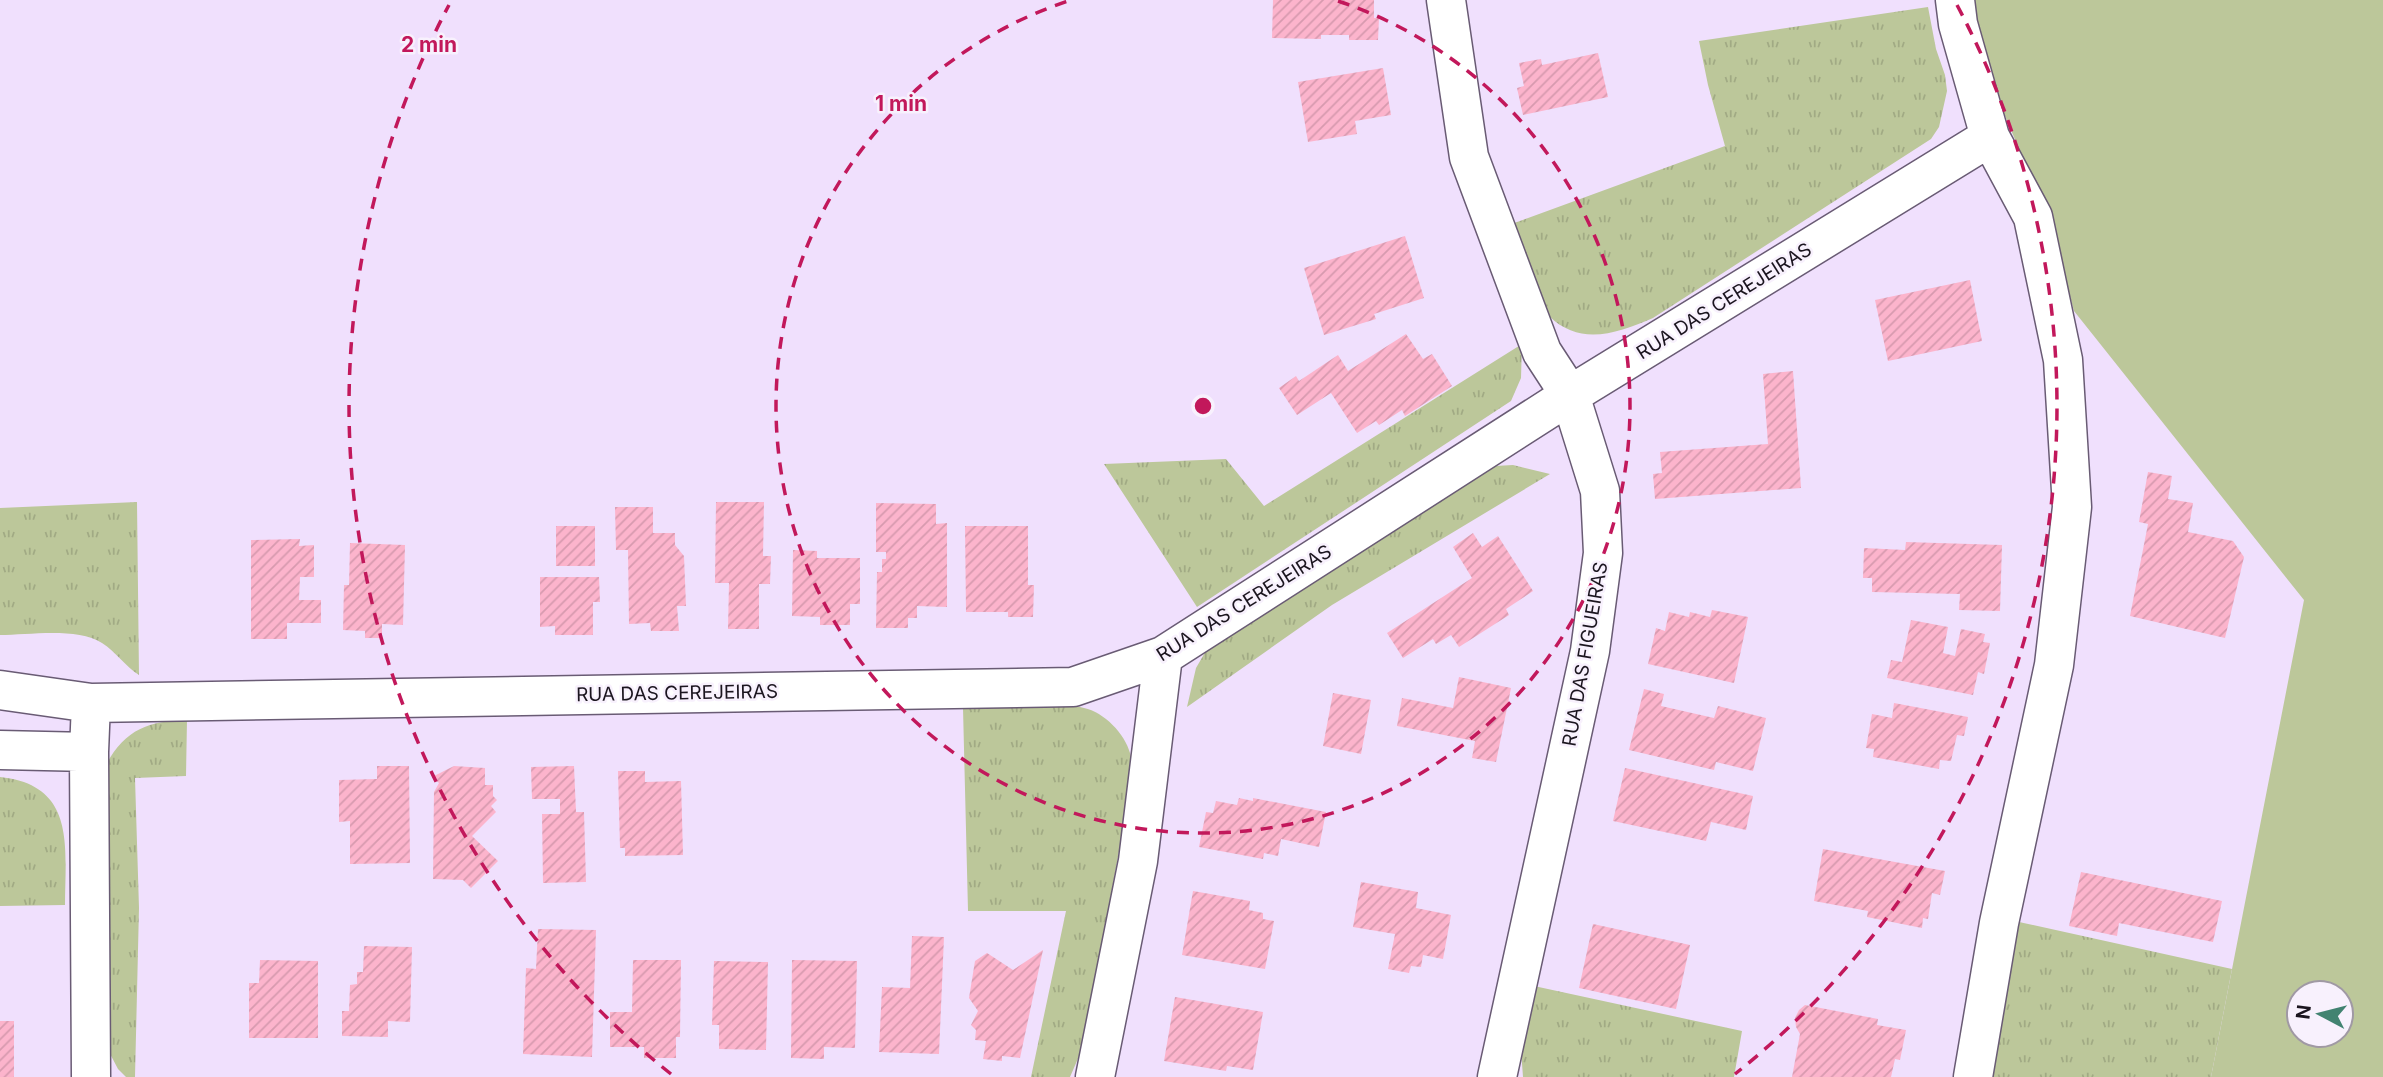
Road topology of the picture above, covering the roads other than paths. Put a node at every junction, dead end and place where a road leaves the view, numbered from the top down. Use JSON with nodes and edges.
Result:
{"nodes":[{"id":1,"x":1446,"y":0,"type":"edge"},
{"id":2,"x":1955,"y":0,"type":"edge"},
{"id":3,"x":1990,"y":138,"type":"junction"},
{"id":4,"x":1570,"y":395,"type":"junction"},
{"id":5,"x":1163,"y":656,"type":"junction"},
{"id":6,"x":0,"y":690,"type":"edge"},
{"id":7,"x":91,"y":703,"type":"junction"},
{"id":8,"x":0,"y":750,"type":"edge"},
{"id":9,"x":89,"y":752,"type":"junction"},
{"id":10,"x":91,"y":1077,"type":"edge"},
{"id":11,"x":1095,"y":1077,"type":"edge"},
{"id":12,"x":1497,"y":1077,"type":"edge"},
{"id":13,"x":1973,"y":1077,"type":"edge"}],
"edges":[{"from":1,"to":4,"type":"street","name":"RUA DAS FIGUEIRAS"},
{"from":2,"to":3,"type":"street"},
{"from":3,"to":4,"type":"street","name":"RUA DAS CEREJEIRAS"},
{"from":3,"to":13,"type":"street"},
{"from":4,"to":5,"type":"street","name":"RUA DAS CEREJEIRAS"},
{"from":4,"to":12,"type":"street","name":"RUA DAS FIGUEIRAS"},
{"from":5,"to":7,"type":"street","name":"RUA DAS CEREJEIRAS"},
{"from":5,"to":11,"type":"street"},
{"from":6,"to":7,"type":"street","name":"RUA DAS CEREJEIRAS"},
{"from":7,"to":9,"type":"street"},
{"from":8,"to":9,"type":"street"},
{"from":9,"to":10,"type":"street"}]}
